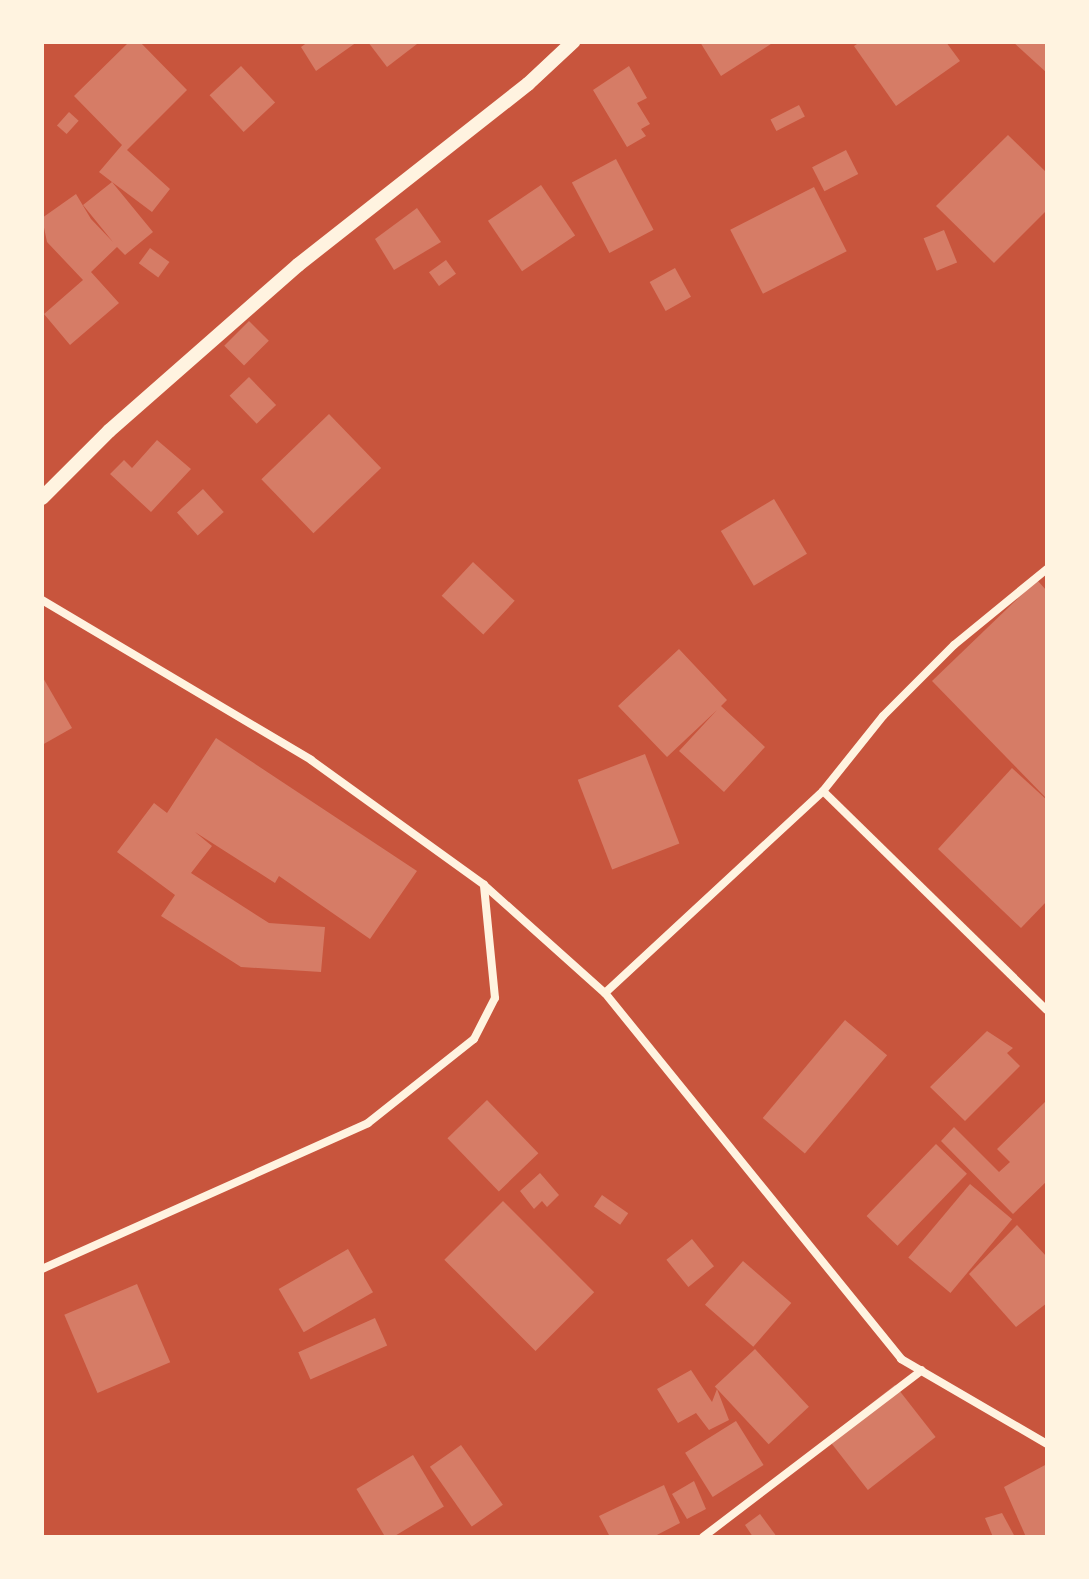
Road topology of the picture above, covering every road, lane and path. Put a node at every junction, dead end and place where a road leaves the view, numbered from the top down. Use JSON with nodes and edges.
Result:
{"nodes":[{"id":1,"x":573,"y":42,"type":"edge"},
{"id":2,"x":42,"y":498,"type":"edge"},
{"id":3,"x":1047,"y":569,"type":"edge"},
{"id":4,"x":42,"y":600,"type":"edge"},
{"id":5,"x":823,"y":791,"type":"junction"},
{"id":6,"x":484,"y":885,"type":"junction"},
{"id":7,"x":605,"y":993,"type":"junction"},
{"id":8,"x":1047,"y":1010,"type":"edge"},
{"id":9,"x":42,"y":1269,"type":"edge"},
{"id":10,"x":922,"y":1370,"type":"junction"},
{"id":11,"x":1047,"y":1444,"type":"edge"},
{"id":12,"x":703,"y":1537,"type":"edge"}],
"edges":[{"from":1,"to":2,"type":"street"},
{"from":3,"to":5,"type":"street"},
{"from":4,"to":6,"type":"street"},
{"from":5,"to":7,"type":"street"},
{"from":5,"to":8,"type":"street"},
{"from":6,"to":7,"type":"street"},
{"from":6,"to":9,"type":"street"},
{"from":7,"to":10,"type":"street"},
{"from":10,"to":11,"type":"street"},
{"from":10,"to":12,"type":"street"}]}
